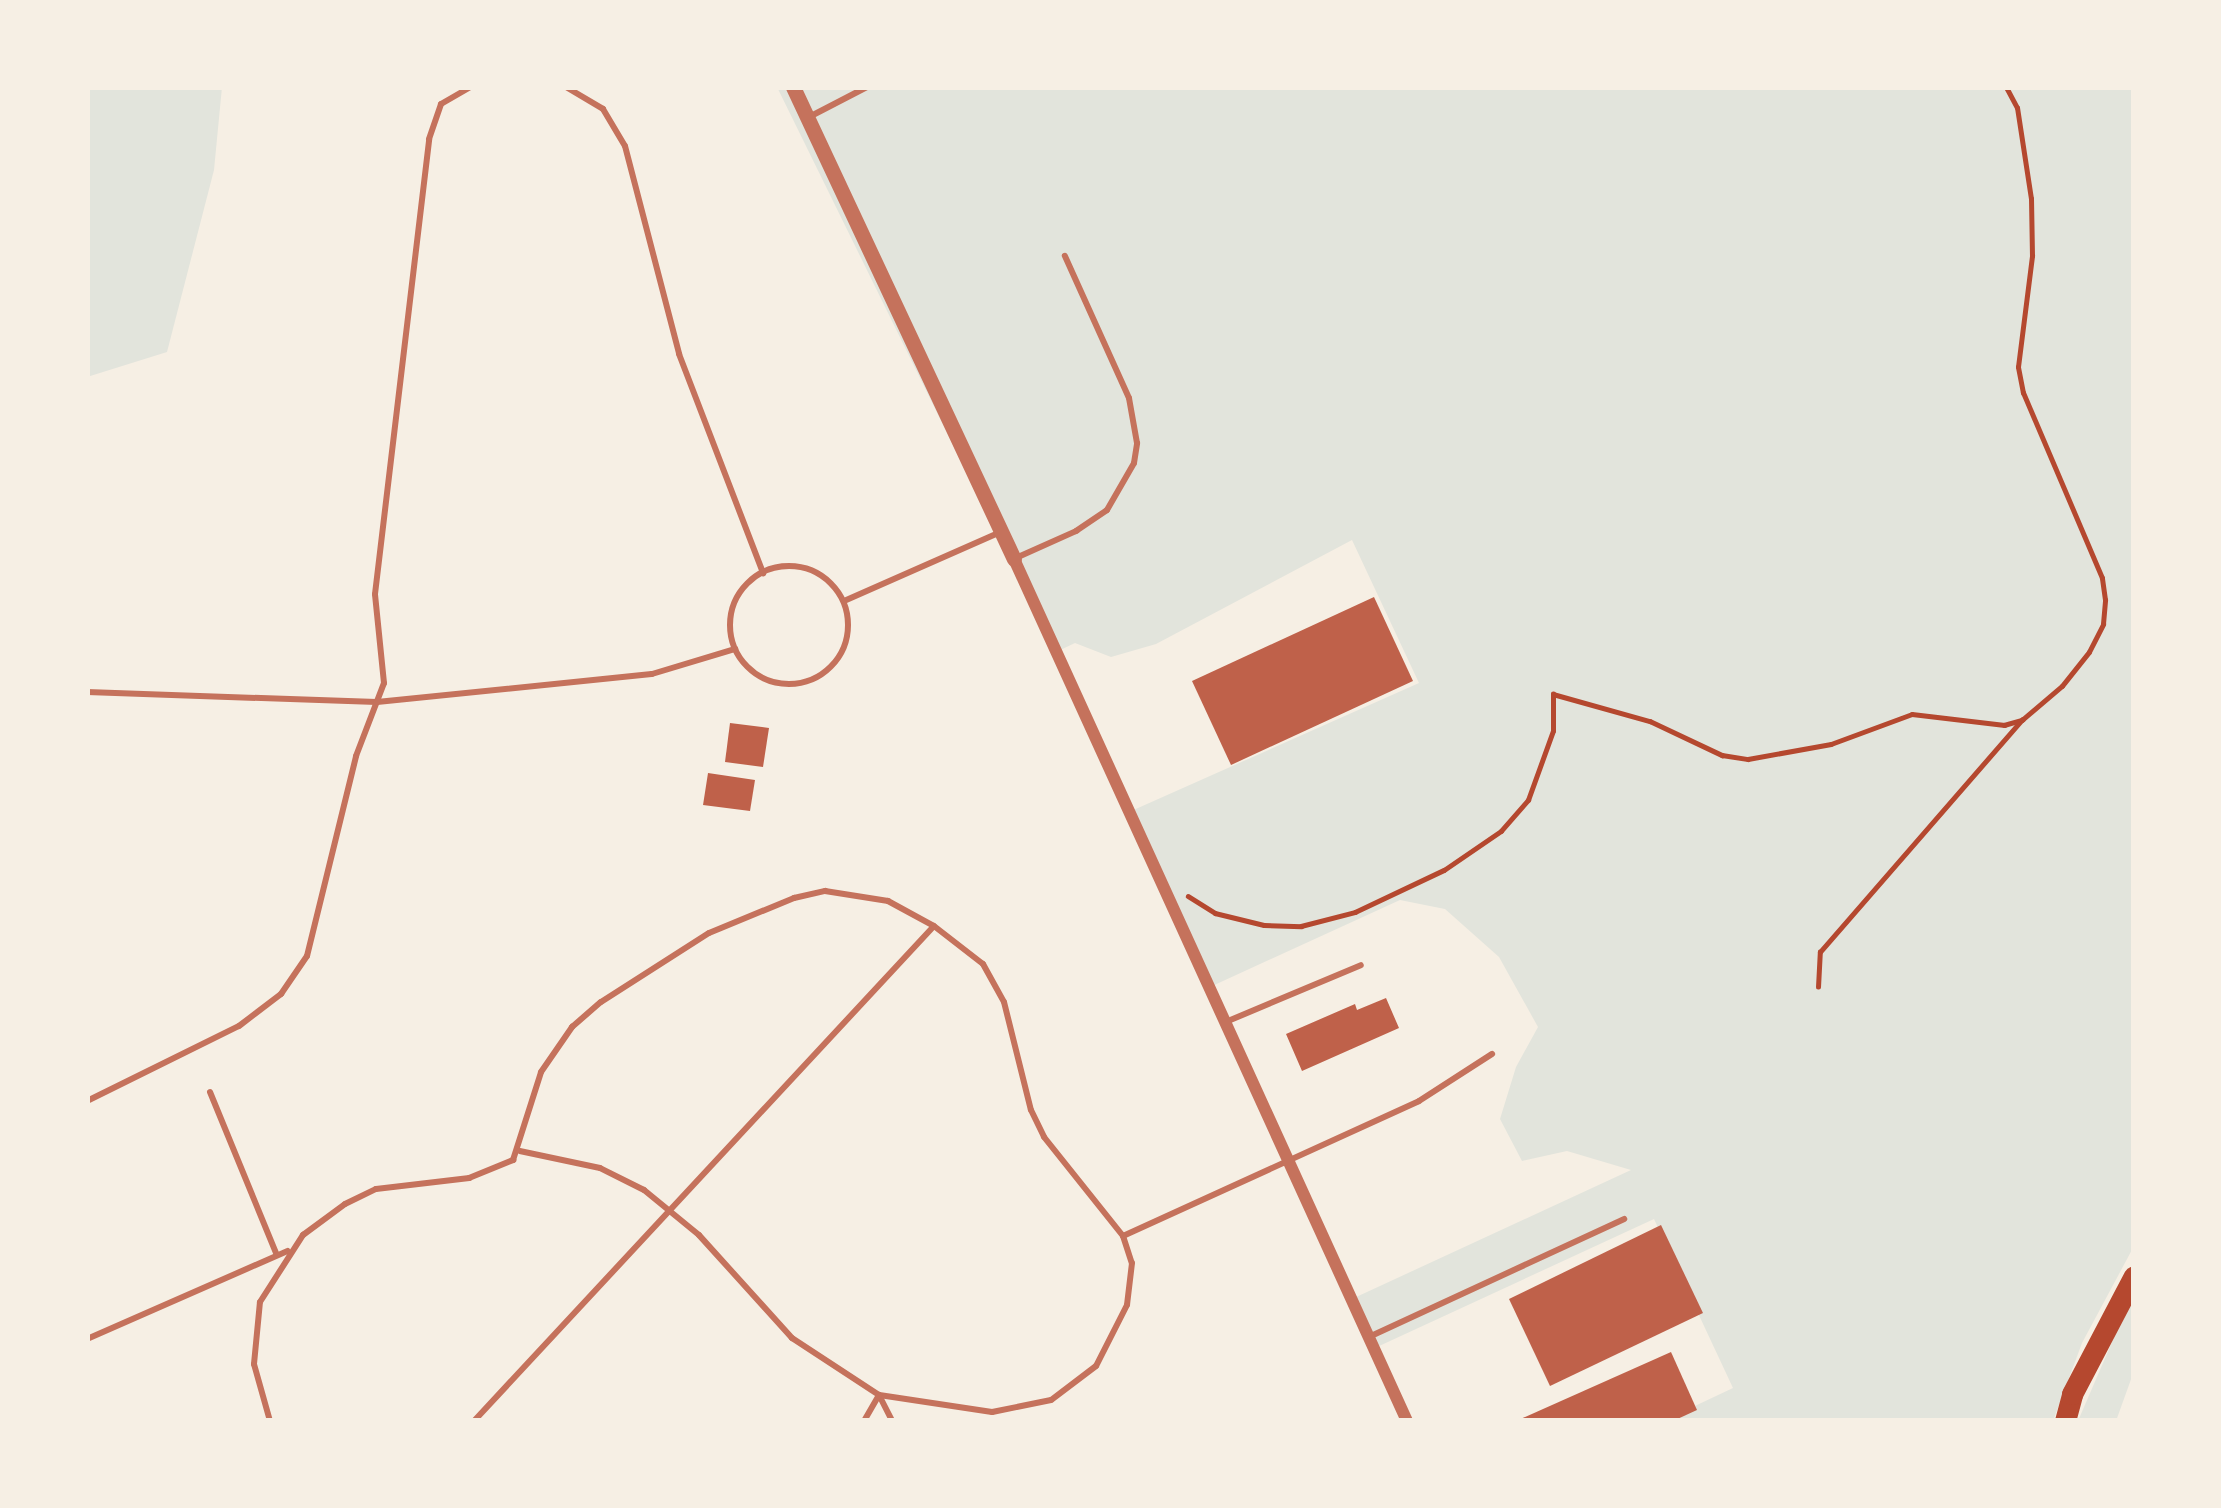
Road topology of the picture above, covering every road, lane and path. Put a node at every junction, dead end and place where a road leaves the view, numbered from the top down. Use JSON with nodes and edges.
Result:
{"nodes":[{"id":1,"x":470,"y":87,"type":"edge"},
{"id":2,"x":566,"y":87,"type":"edge"},
{"id":3,"x":793,"y":87,"type":"edge"},
{"id":4,"x":867,"y":87,"type":"edge"},
{"id":5,"x":2006,"y":87,"type":"edge"},
{"id":6,"x":808,"y":118,"type":"junction"},
{"id":7,"x":1065,"y":256,"type":"dead end"},
{"id":8,"x":1002,"y":532,"type":"junction"},
{"id":9,"x":1014,"y":559,"type":"junction"},
{"id":10,"x":764,"y":572,"type":"junction"},
{"id":11,"x":844,"y":601,"type":"junction"},
{"id":12,"x":735,"y":650,"type":"junction"},
{"id":13,"x":87,"y":692,"type":"edge"},
{"id":14,"x":377,"y":701,"type":"junction"},
{"id":15,"x":2022,"y":720,"type":"junction"},
{"id":16,"x":1158,"y":877,"type":"junction"},
{"id":17,"x":934,"y":926,"type":"junction"},
{"id":18,"x":1361,"y":965,"type":"dead end"},
{"id":19,"x":1818,"y":987,"type":"dead end"},
{"id":20,"x":1225,"y":1022,"type":"junction"},
{"id":21,"x":1492,"y":1054,"type":"dead end"},
{"id":22,"x":210,"y":1092,"type":"dead end"},
{"id":23,"x":87,"y":1101,"type":"edge"},
{"id":24,"x":520,"y":1151,"type":"junction"},
{"id":25,"x":1289,"y":1162,"type":"junction"},
{"id":26,"x":670,"y":1208,"type":"junction"},
{"id":27,"x":1624,"y":1219,"type":"dead end"},
{"id":28,"x":1123,"y":1236,"type":"junction"},
{"id":29,"x":292,"y":1249,"type":"junction"},
{"id":30,"x":277,"y":1255,"type":"junction"},
{"id":31,"x":2134,"y":1276,"type":"edge"},
{"id":32,"x":1369,"y":1337,"type":"junction"},
{"id":33,"x":87,"y":1339,"type":"edge"},
{"id":34,"x":879,"y":1395,"type":"junction"},
{"id":35,"x":270,"y":1421,"type":"edge"},
{"id":36,"x":474,"y":1421,"type":"edge"},
{"id":37,"x":864,"y":1421,"type":"edge"},
{"id":38,"x":892,"y":1421,"type":"edge"},
{"id":39,"x":1408,"y":1421,"type":"edge"},
{"id":40,"x":2066,"y":1421,"type":"edge"}],
"edges":[{"from":1,"to":14,"type":"lane"},
{"from":2,"to":10,"type":"lane"},
{"from":3,"to":6,"type":"street"},
{"from":4,"to":6,"type":"lane"},
{"from":5,"to":15,"type":"path"},
{"from":6,"to":8,"type":"street"},
{"from":7,"to":9,"type":"lane"},
{"from":8,"to":9,"type":"street"},
{"from":8,"to":11,"type":"lane"},
{"from":9,"to":16,"type":"street"},
{"from":10,"to":11,"type":"lane"},
{"from":10,"to":12,"type":"lane"},
{"from":11,"to":12,"type":"lane"},
{"from":12,"to":14,"type":"lane"},
{"from":13,"to":14,"type":"lane"},
{"from":14,"to":23,"type":"lane"},
{"from":15,"to":16,"type":"path"},
{"from":15,"to":19,"type":"path"},
{"from":16,"to":20,"type":"street"},
{"from":17,"to":24,"type":"lane"},
{"from":17,"to":26,"type":"lane"},
{"from":17,"to":28,"type":"lane"},
{"from":18,"to":20,"type":"lane"},
{"from":20,"to":25,"type":"street"},
{"from":21,"to":25,"type":"lane"},
{"from":22,"to":30,"type":"lane"},
{"from":24,"to":26,"type":"lane"},
{"from":24,"to":29,"type":"lane"},
{"from":25,"to":28,"type":"lane"},
{"from":25,"to":32,"type":"street"},
{"from":26,"to":34,"type":"lane"},
{"from":26,"to":36,"type":"lane"},
{"from":27,"to":32,"type":"lane"},
{"from":28,"to":34,"type":"lane"},
{"from":29,"to":30,"type":"lane"},
{"from":29,"to":35,"type":"lane"},
{"from":30,"to":33,"type":"lane"},
{"from":31,"to":40,"type":"highway"},
{"from":32,"to":39,"type":"street"},
{"from":34,"to":37,"type":"lane"},
{"from":34,"to":38,"type":"lane"}]}
